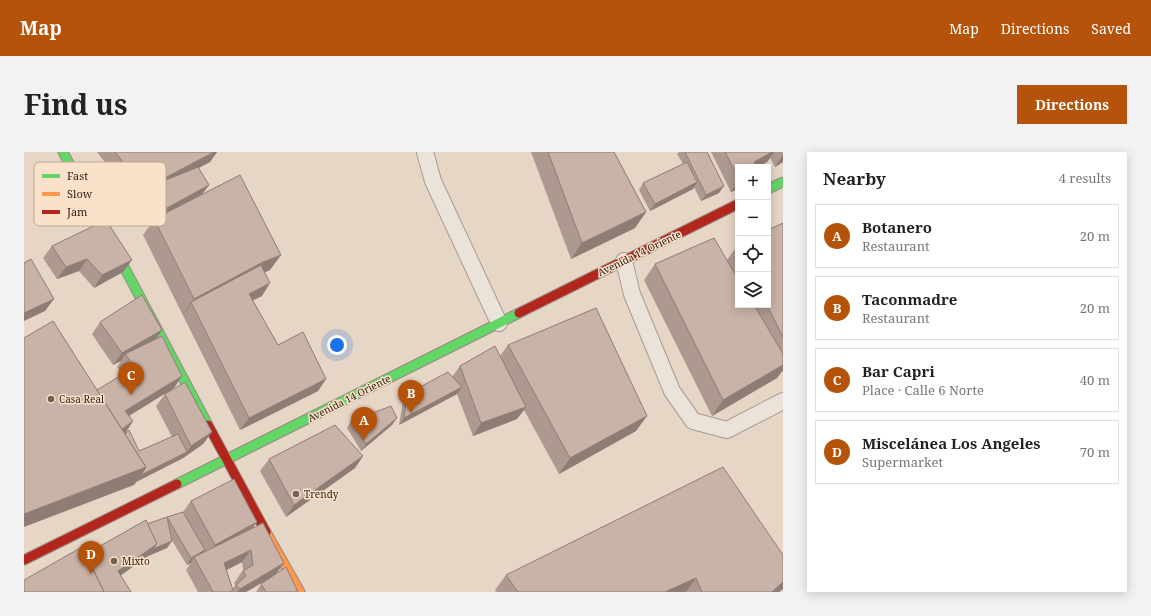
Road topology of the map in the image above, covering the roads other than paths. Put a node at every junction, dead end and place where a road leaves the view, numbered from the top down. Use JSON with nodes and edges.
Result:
{"nodes":[{"id":1,"x":62,"y":152,"type":"edge"},
{"id":2,"x":425,"y":152,"type":"edge"},
{"id":3,"x":67,"y":162,"type":"edge"},
{"id":4,"x":783,"y":182,"type":"edge"},
{"id":5,"x":771,"y":188,"type":"edge"},
{"id":6,"x":735,"y":206,"type":"edge"},
{"id":7,"x":101,"y":226,"type":"edge"},
{"id":8,"x":624,"y":261,"type":"junction"},
{"id":9,"x":499,"y":323,"type":"junction"},
{"id":10,"x":783,"y":401,"type":"edge"},
{"id":11,"x":226,"y":460,"type":"junction"},
{"id":12,"x":24,"y":560,"type":"edge"},
{"id":13,"x":300,"y":592,"type":"edge"}],
"edges":[{"from":1,"to":3,"type":"main road"},
{"from":2,"to":9,"type":"lane"},
{"from":4,"to":5,"type":"main road"},
{"from":6,"to":8,"type":"main road","name":"Avenida 14 Oriente"},
{"from":7,"to":11,"type":"main road"},
{"from":8,"to":9,"type":"main road","name":"Avenida 14 Oriente"},
{"from":8,"to":10,"type":"lane"},
{"from":9,"to":11,"type":"main road","name":"Avenida 14 Oriente"},
{"from":11,"to":12,"type":"main road","name":"Avenida 14 Oriente"},
{"from":11,"to":13,"type":"main road"}]}
